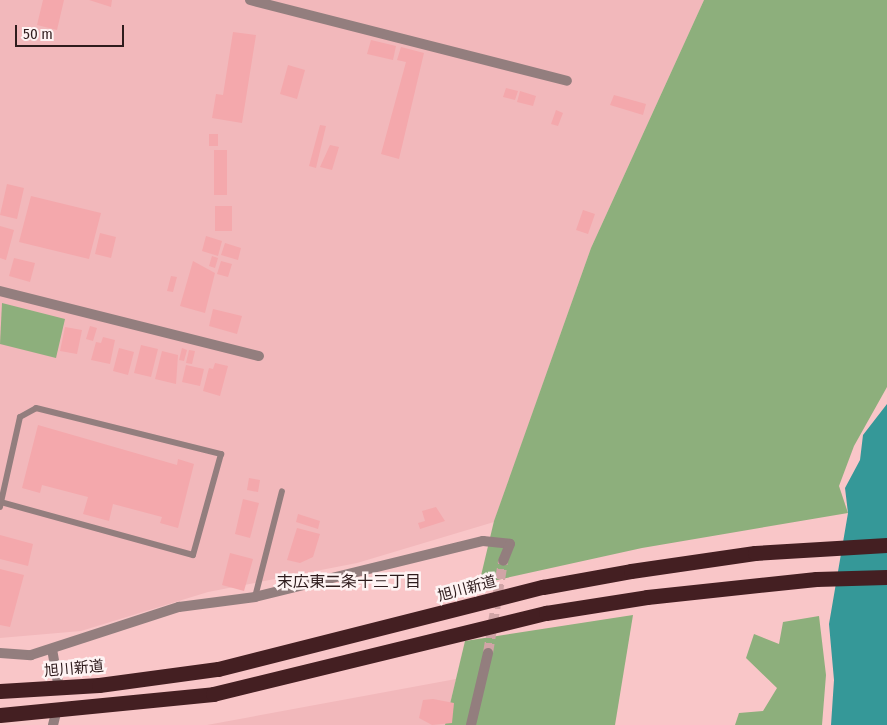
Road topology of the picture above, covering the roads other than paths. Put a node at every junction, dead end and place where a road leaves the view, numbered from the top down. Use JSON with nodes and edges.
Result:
{"nodes":[{"id":1,"x":250,"y":0,"type":"edge"},
{"id":2,"x":567,"y":81,"type":"dead end"},
{"id":3,"x":0,"y":291,"type":"edge"},
{"id":4,"x":259,"y":356,"type":"dead end"},
{"id":5,"x":282,"y":491,"type":"dead end"},
{"id":6,"x":0,"y":505,"type":"edge"},
{"id":7,"x":887,"y":545,"type":"edge"},
{"id":8,"x":503,"y":561,"type":"tunnel mouth"},
{"id":9,"x":887,"y":577,"type":"edge"},
{"id":10,"x":255,"y":597,"type":"junction"},
{"id":11,"x":52,"y":649,"type":"junction"},
{"id":12,"x":0,"y":653,"type":"edge"},
{"id":13,"x":488,"y":653,"type":"tunnel mouth"},
{"id":14,"x":59,"y":688,"type":"junction"},
{"id":15,"x":0,"y":691,"type":"edge"},
{"id":16,"x":0,"y":715,"type":"edge"},
{"id":17,"x":55,"y":719,"type":"edge"},
{"id":18,"x":471,"y":725,"type":"edge"}],
"edges":[{"from":1,"to":2,"type":"street"},
{"from":3,"to":4,"type":"street"},
{"from":5,"to":10,"type":"lane"},
{"from":6,"to":6,"type":"lane"},
{"from":7,"to":14,"type":"highway","name":"旭川新道"},
{"from":8,"to":10,"type":"street"},
{"from":9,"to":17,"type":"highway"},
{"from":10,"to":11,"type":"street"},
{"from":11,"to":12,"type":"street"},
{"from":11,"to":14,"type":"street"},
{"from":13,"to":18,"type":"street"},
{"from":14,"to":15,"type":"highway","name":"旭川新道"},
{"from":16,"to":17,"type":"highway"}]}
